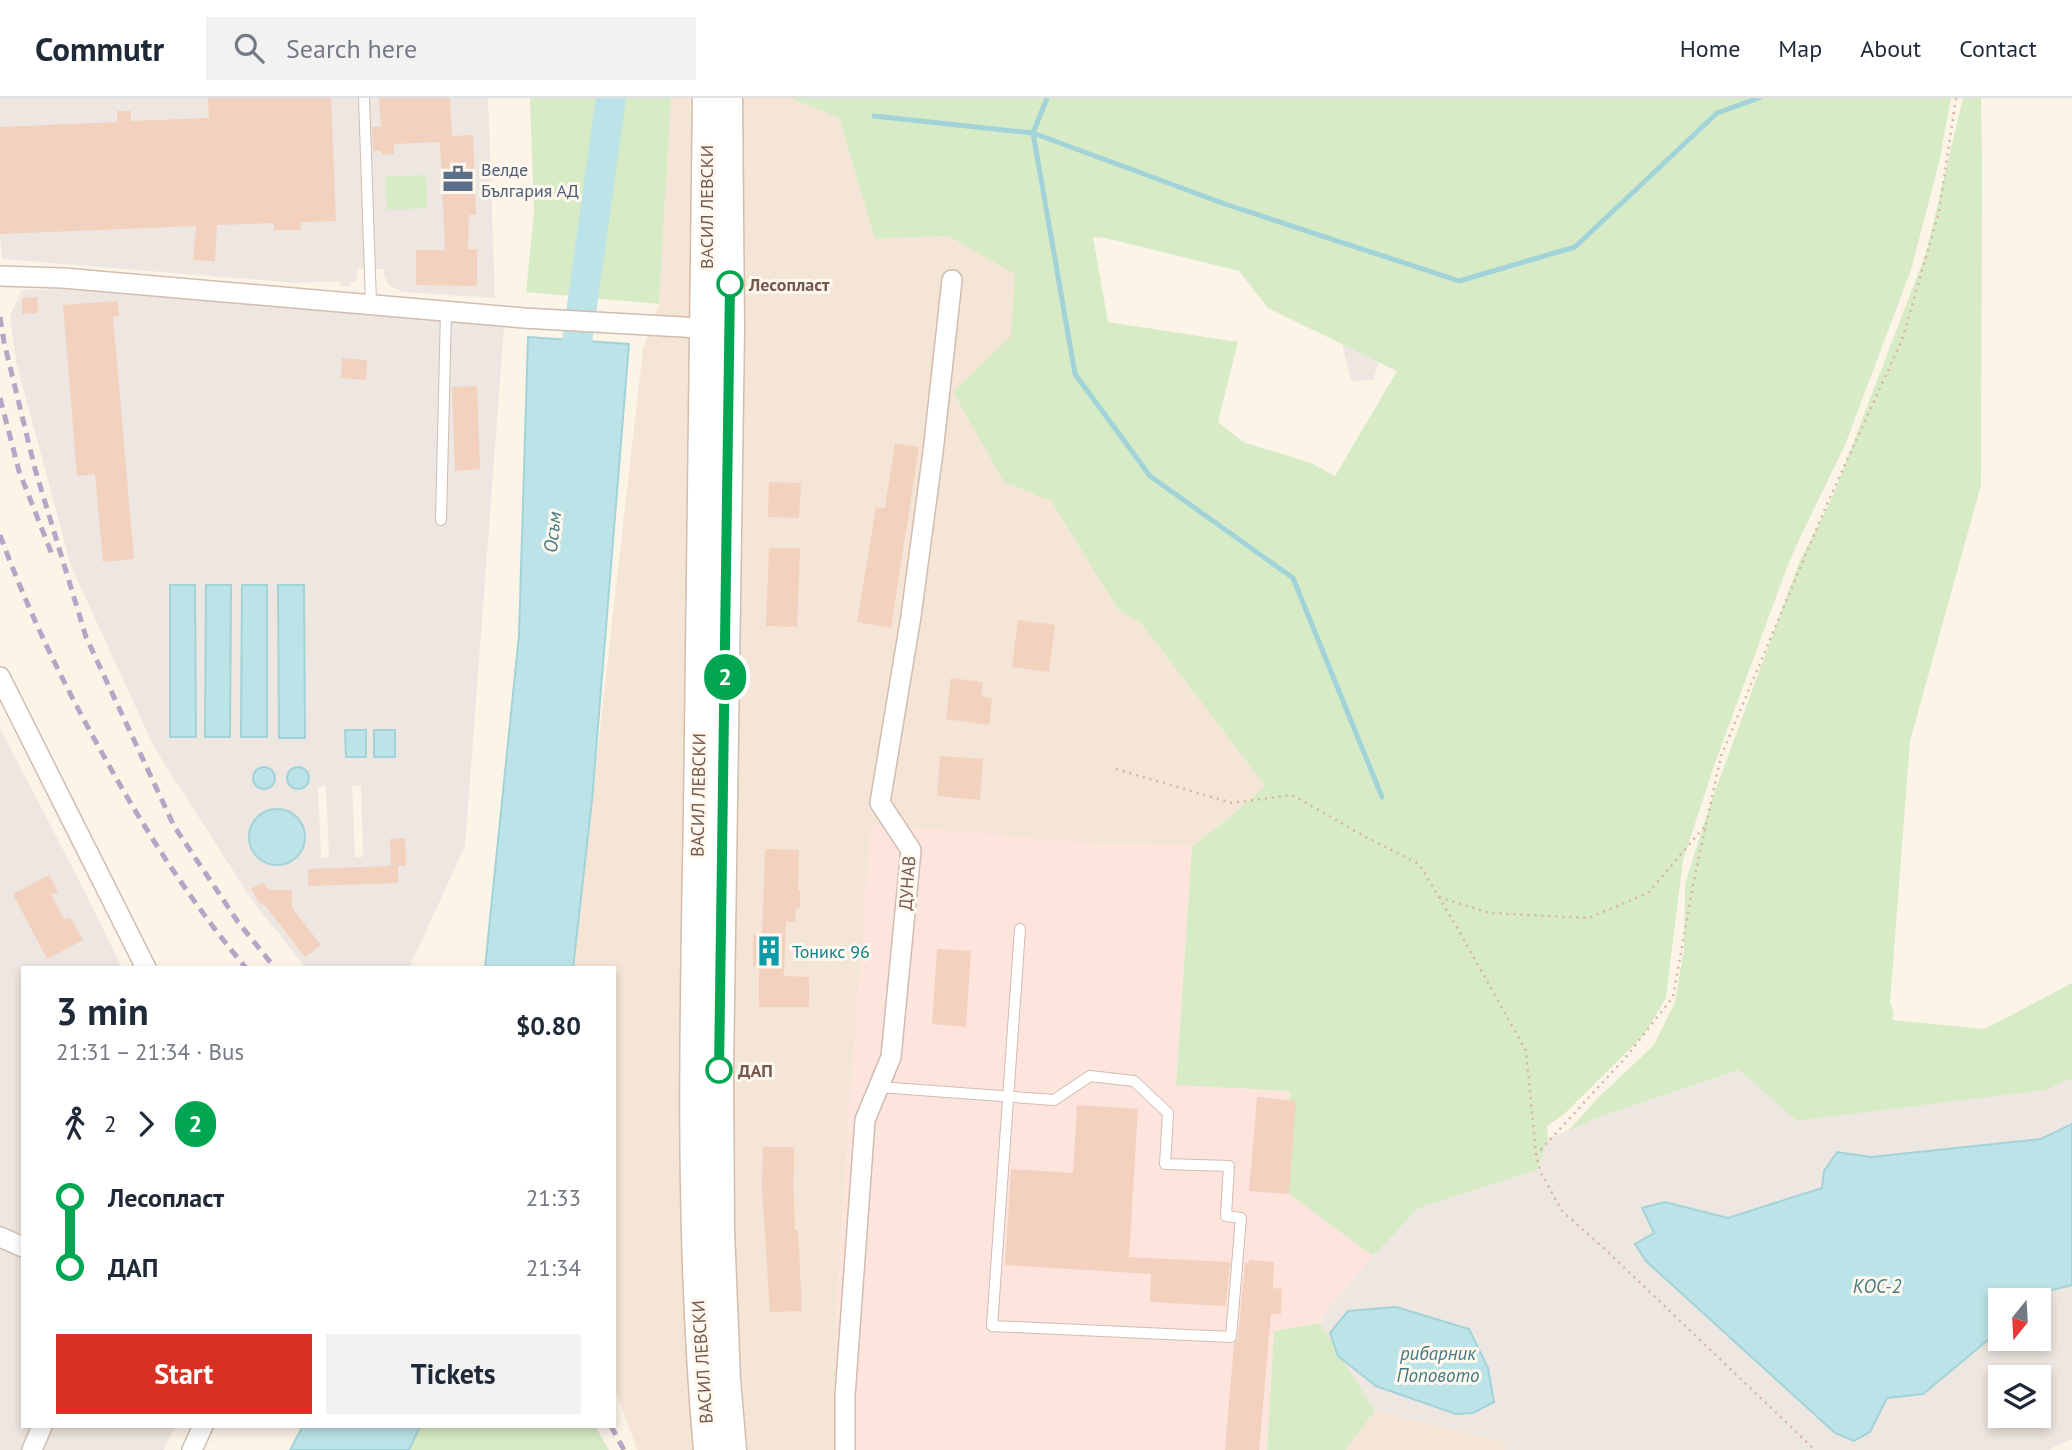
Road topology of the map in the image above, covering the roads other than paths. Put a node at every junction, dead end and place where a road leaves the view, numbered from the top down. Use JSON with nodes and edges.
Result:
{"nodes":[{"id":1,"x":364,"y":98,"type":"edge"},
{"id":2,"x":706,"y":98,"type":"edge"},
{"id":3,"x":728,"y":98,"type":"edge"},
{"id":4,"x":0,"y":276,"type":"edge"},
{"id":5,"x":951,"y":280,"type":"dead end"},
{"id":6,"x":370,"y":303,"type":"junction"},
{"id":7,"x":446,"y":310,"type":"junction"},
{"id":8,"x":718,"y":329,"type":"junction"},
{"id":9,"x":441,"y":520,"type":"dead end"},
{"id":10,"x":0,"y":677,"type":"edge"},
{"id":11,"x":1020,"y":929,"type":"dead end"},
{"id":12,"x":145,"y":966,"type":"edge"},
{"id":13,"x":879,"y":1087,"type":"junction"},
{"id":14,"x":1007,"y":1097,"type":"junction"},
{"id":15,"x":0,"y":1237,"type":"edge"},
{"id":16,"x":21,"y":1246,"type":"edge"},
{"id":17,"x":41,"y":1428,"type":"edge"},
{"id":18,"x":202,"y":1428,"type":"edge"},
{"id":19,"x":32,"y":1450,"type":"edge"},
{"id":20,"x":192,"y":1450,"type":"edge"},
{"id":21,"x":708,"y":1450,"type":"edge"},
{"id":22,"x":732,"y":1450,"type":"edge"},
{"id":23,"x":845,"y":1450,"type":"edge"}],
"edges":[{"from":1,"to":6,"type":"lane"},
{"from":2,"to":8,"type":"main road","name":"ВАСИЛ ЛЕВСКИ"},
{"from":3,"to":8,"type":"main road","name":"ВАСИЛ ЛЕВСКИ"},
{"from":4,"to":6,"type":"street"},
{"from":5,"to":13,"type":"street","name":"ДУНАВ"},
{"from":6,"to":7,"type":"street"},
{"from":7,"to":8,"type":"street"},
{"from":7,"to":9,"type":"lane"},
{"from":8,"to":21,"type":"main road","name":"ВАСИЛ ЛЕВСКИ"},
{"from":8,"to":22,"type":"main road","name":"ВАСИЛ ЛЕВСКИ"},
{"from":10,"to":12,"type":"street"},
{"from":11,"to":14,"type":"lane"},
{"from":13,"to":14,"type":"lane"},
{"from":13,"to":23,"type":"street","name":"ДУНАВ"},
{"from":14,"to":14,"type":"lane"},
{"from":15,"to":16,"type":"street"},
{"from":17,"to":19,"type":"street"},
{"from":18,"to":20,"type":"street"}]}
